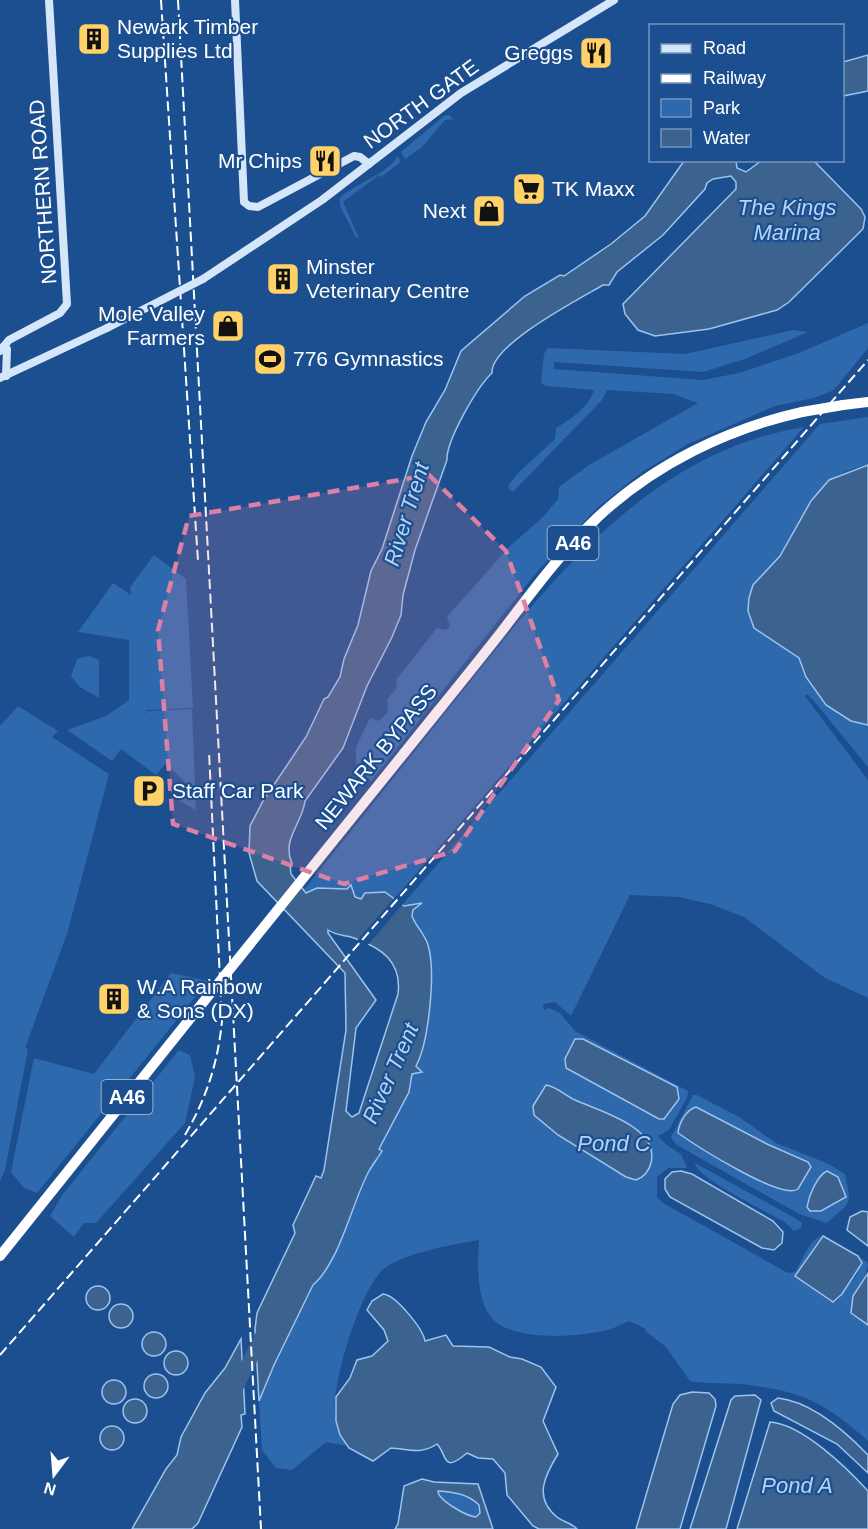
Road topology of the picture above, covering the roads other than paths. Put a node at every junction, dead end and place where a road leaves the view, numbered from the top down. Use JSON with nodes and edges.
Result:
{"nodes":[{"id":1,"x":49,"y":0,"type":"edge"},
{"id":2,"x":235,"y":0,"type":"edge"},
{"id":3,"x":614,"y":0,"type":"edge"},
{"id":4,"x":369,"y":164,"type":"junction"},
{"id":5,"x":2,"y":349,"type":"edge"},
{"id":6,"x":3,"y":377,"type":"edge"},
{"id":7,"x":868,"y":402,"type":"edge"},
{"id":8,"x":0,"y":1256,"type":"edge"}],
"edges":[{"from":1,"to":5,"type":"street","name":"NORTHERN ROAD"},
{"from":2,"to":4,"type":"street","name":"NORTH GATE"},
{"from":3,"to":4,"type":"street","name":"NORTH GATE"},
{"from":4,"to":6,"type":"street","bridge":true},
{"from":5,"to":6,"type":"street","name":"NORTHERN ROAD"},
{"from":7,"to":8,"type":"highway","name":"NEWARK BYPASS","number":"A46","bridge":true}]}
